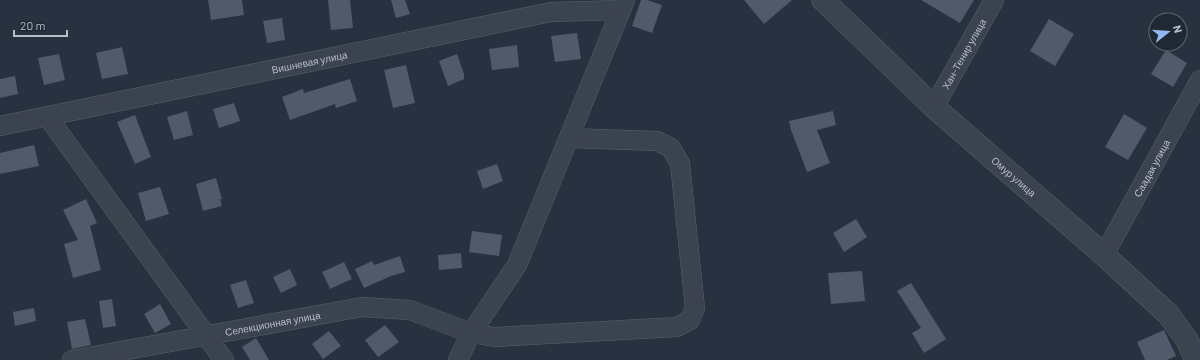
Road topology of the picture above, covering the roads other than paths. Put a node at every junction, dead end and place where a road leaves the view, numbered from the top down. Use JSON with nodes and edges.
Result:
{"nodes":[{"id":1,"x":823,"y":0,"type":"edge"},
{"id":2,"x":994,"y":0,"type":"edge"},
{"id":3,"x":623,"y":5,"type":"edge"},
{"id":4,"x":1200,"y":80,"type":"edge"},
{"id":5,"x":934,"y":107,"type":"junction"},
{"id":6,"x":47,"y":116,"type":"junction"},
{"id":7,"x":0,"y":126,"type":"edge"},
{"id":8,"x":569,"y":138,"type":"junction"},
{"id":9,"x":1104,"y":256,"type":"junction"},
{"id":10,"x":471,"y":333,"type":"junction"},
{"id":11,"x":206,"y":335,"type":"junction"},
{"id":12,"x":72,"y":360,"type":"edge"},
{"id":13,"x":224,"y":360,"type":"edge"},
{"id":14,"x":458,"y":360,"type":"edge"},
{"id":15,"x":1196,"y":360,"type":"edge"}],
"edges":[{"from":1,"to":5,"type":"street","name":"Омур улица"},
{"from":2,"to":5,"type":"street","name":"Хан-Тенир улица"},
{"from":3,"to":6,"type":"street","name":"Вишневая улица"},
{"from":3,"to":8,"type":"street"},
{"from":4,"to":9,"type":"street","name":"Саадак улица"},
{"from":5,"to":9,"type":"street","name":"Омур улица"},
{"from":6,"to":7,"type":"street","name":"Вишневая улица"},
{"from":6,"to":11,"type":"street"},
{"from":8,"to":10,"type":"street"},
{"from":8,"to":10,"type":"street","name":"Селекционная улица"},
{"from":9,"to":15,"type":"street","name":"Омур улица"},
{"from":10,"to":11,"type":"street","name":"Селекционная улица"},
{"from":10,"to":14,"type":"street"},
{"from":11,"to":12,"type":"street","name":"Селекционная улица"},
{"from":11,"to":13,"type":"street"}]}
